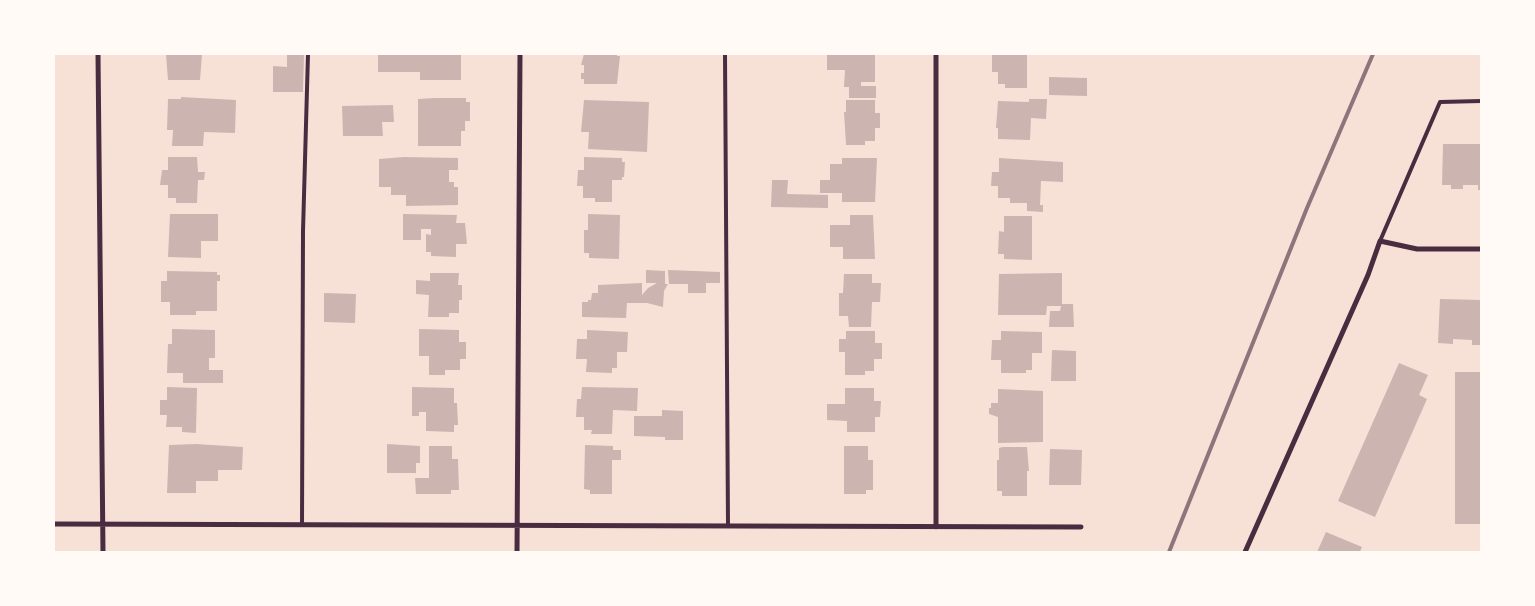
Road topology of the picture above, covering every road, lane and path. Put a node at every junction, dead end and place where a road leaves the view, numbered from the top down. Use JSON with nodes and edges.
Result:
{"nodes":[{"id":1,"x":98,"y":54,"type":"edge"},
{"id":2,"x":308,"y":54,"type":"edge"},
{"id":3,"x":520,"y":54,"type":"edge"},
{"id":4,"x":725,"y":54,"type":"edge"},
{"id":5,"x":936,"y":54,"type":"edge"},
{"id":6,"x":1481,"y":101,"type":"edge"},
{"id":7,"x":1380,"y":241,"type":"junction"},
{"id":8,"x":1481,"y":249,"type":"edge"},
{"id":9,"x":54,"y":524,"type":"edge"},
{"id":10,"x":103,"y":524,"type":"junction"},
{"id":11,"x":302,"y":524,"type":"junction"},
{"id":12,"x":517,"y":525,"type":"junction"},
{"id":13,"x":728,"y":526,"type":"junction"},
{"id":14,"x":936,"y":527,"type":"junction"},
{"id":15,"x":1080,"y":528,"type":"dead end"},
{"id":16,"x":103,"y":552,"type":"edge"},
{"id":17,"x":517,"y":552,"type":"edge"},
{"id":18,"x":1245,"y":552,"type":"edge"}],
"edges":[{"from":1,"to":10,"type":"street"},
{"from":2,"to":11,"type":"lane"},
{"from":3,"to":12,"type":"street"},
{"from":4,"to":13,"type":"lane"},
{"from":5,"to":14,"type":"street"},
{"from":6,"to":7,"type":"lane"},
{"from":7,"to":8,"type":"street"},
{"from":7,"to":18,"type":"street"},
{"from":9,"to":10,"type":"street"},
{"from":10,"to":11,"type":"street"},
{"from":10,"to":16,"type":"street"},
{"from":11,"to":12,"type":"street"},
{"from":12,"to":13,"type":"street"},
{"from":12,"to":17,"type":"street"},
{"from":13,"to":14,"type":"street"},
{"from":14,"to":15,"type":"street"}]}
